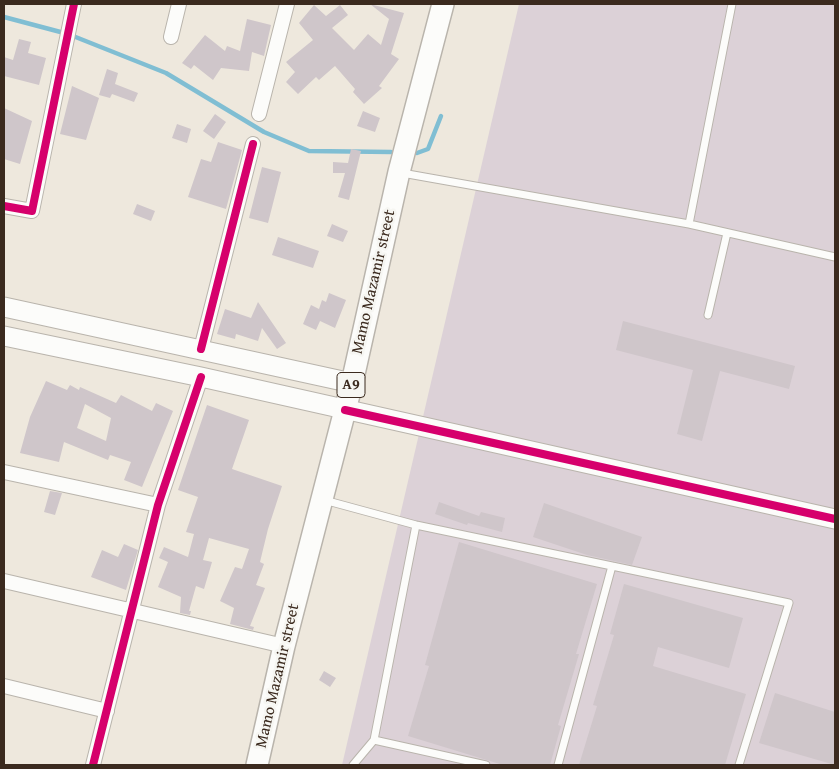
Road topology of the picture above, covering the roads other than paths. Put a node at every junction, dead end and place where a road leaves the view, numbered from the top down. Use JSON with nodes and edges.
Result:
{"nodes":[{"id":1,"x":74,"y":4,"type":"edge"},
{"id":2,"x":179,"y":4,"type":"edge"},
{"id":3,"x":287,"y":4,"type":"edge"},
{"id":4,"x":443,"y":4,"type":"edge"},
{"id":5,"x":732,"y":4,"type":"edge"},
{"id":6,"x":171,"y":36,"type":"dead end"},
{"id":7,"x":259,"y":114,"type":"dead end"},
{"id":8,"x":253,"y":144,"type":"dead end"},
{"id":9,"x":399,"y":172,"type":"junction"},
{"id":10,"x":4,"y":206,"type":"edge"},
{"id":11,"x":689,"y":224,"type":"junction"},
{"id":12,"x":727,"y":232,"type":"junction"},
{"id":13,"x":835,"y":257,"type":"edge"},
{"id":14,"x":4,"y":307,"type":"edge"},
{"id":15,"x":708,"y":315,"type":"dead end"},
{"id":16,"x":4,"y":336,"type":"edge"},
{"id":17,"x":202,"y":350,"type":"junction"},
{"id":18,"x":201,"y":377,"type":"junction"},
{"id":19,"x":352,"y":383,"type":"junction"},
{"id":20,"x":344,"y":410,"type":"junction"},
{"id":21,"x":4,"y":472,"type":"edge"},
{"id":22,"x":321,"y":499,"type":"junction"},
{"id":23,"x":158,"y":505,"type":"junction"},
{"id":24,"x":835,"y":519,"type":"edge"},
{"id":25,"x":416,"y":525,"type":"junction"},
{"id":26,"x":612,"y":566,"type":"junction"},
{"id":27,"x":4,"y":581,"type":"edge"},
{"id":28,"x":132,"y":611,"type":"junction"},
{"id":29,"x":284,"y":646,"type":"junction"},
{"id":30,"x":4,"y":686,"type":"edge"},
{"id":31,"x":107,"y":711,"type":"junction"},
{"id":32,"x":374,"y":740,"type":"junction"},
{"id":33,"x":93,"y":765,"type":"edge"},
{"id":34,"x":257,"y":765,"type":"edge"},
{"id":35,"x":353,"y":765,"type":"edge"},
{"id":36,"x":486,"y":765,"type":"edge"},
{"id":37,"x":558,"y":765,"type":"edge"},
{"id":38,"x":739,"y":765,"type":"edge"}],
"edges":[{"from":1,"to":10,"type":"street"},
{"from":2,"to":6,"type":"street"},
{"from":3,"to":7,"type":"street"},
{"from":4,"to":9,"type":"main road","name":"Mamo Mazamir street","number":"A9"},
{"from":5,"to":11,"type":"lane"},
{"from":8,"to":17,"type":"street"},
{"from":9,"to":11,"type":"lane"},
{"from":9,"to":19,"type":"main road","name":"Mamo Mazamir street","number":"A9"},
{"from":11,"to":12,"type":"lane"},
{"from":12,"to":13,"type":"lane"},
{"from":12,"to":15,"type":"lane"},
{"from":14,"to":17,"type":"main road"},
{"from":16,"to":18,"type":"main road"},
{"from":17,"to":19,"type":"main road"},
{"from":18,"to":20,"type":"main road"},
{"from":18,"to":23,"type":"street"},
{"from":19,"to":20,"type":"main road","name":"Mamo Mazamir street","number":"A9"},
{"from":20,"to":22,"type":"main road","name":"Mamo Mazamir street","number":"A9"},
{"from":20,"to":24,"type":"main road"},
{"from":21,"to":23,"type":"street"},
{"from":22,"to":25,"type":"lane"},
{"from":22,"to":29,"type":"main road","name":"Mamo Mazamir street","number":"A9"},
{"from":23,"to":28,"type":"street"},
{"from":25,"to":26,"type":"lane"},
{"from":25,"to":32,"type":"lane"},
{"from":26,"to":37,"type":"lane"},
{"from":26,"to":38,"type":"lane"},
{"from":27,"to":28,"type":"street"},
{"from":28,"to":29,"type":"street"},
{"from":28,"to":31,"type":"street"},
{"from":29,"to":34,"type":"main road","name":"Mamo Mazamir street","number":"A9"},
{"from":30,"to":31,"type":"street"},
{"from":31,"to":33,"type":"street"},
{"from":32,"to":35,"type":"lane"},
{"from":32,"to":36,"type":"lane"}]}
